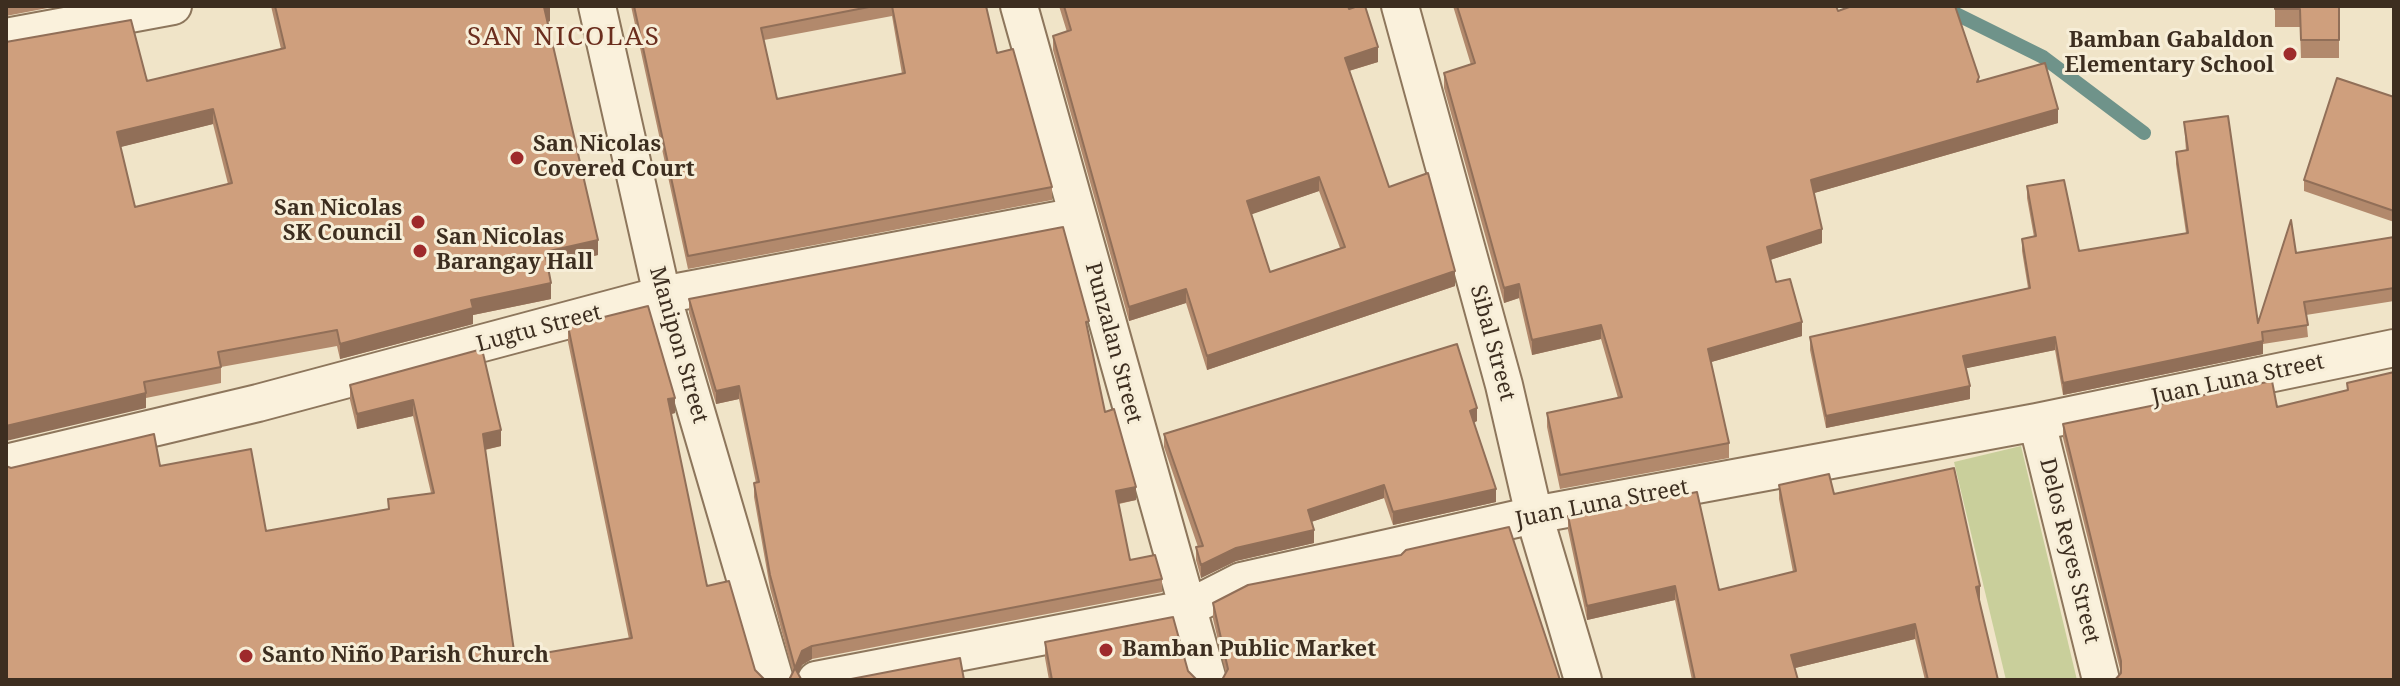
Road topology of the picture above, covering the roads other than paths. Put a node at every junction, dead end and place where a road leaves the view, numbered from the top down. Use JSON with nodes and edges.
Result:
{"nodes":[{"id":1,"x":173,"y":6,"type":"edge"},
{"id":2,"x":597,"y":6,"type":"edge"},
{"id":3,"x":1019,"y":6,"type":"edge"},
{"id":4,"x":1400,"y":6,"type":"edge"},
{"id":5,"x":6,"y":37,"type":"edge"},
{"id":6,"x":1078,"y":216,"type":"junction"},
{"id":7,"x":662,"y":295,"type":"junction"},
{"id":8,"x":2394,"y":348,"type":"edge"},
{"id":9,"x":2037,"y":422,"type":"junction"},
{"id":10,"x":6,"y":463,"type":"edge"},
{"id":11,"x":1534,"y":515,"type":"junction"},
{"id":12,"x":1186,"y":609,"type":"junction"},
{"id":13,"x":775,"y":680,"type":"edge"},
{"id":14,"x":816,"y":680,"type":"edge"},
{"id":15,"x":1208,"y":680,"type":"edge"},
{"id":16,"x":1583,"y":680,"type":"edge"},
{"id":17,"x":2101,"y":680,"type":"edge"}],
"edges":[{"from":1,"to":5,"type":"street"},
{"from":2,"to":7,"type":"street","name":"Manipon Street"},
{"from":3,"to":6,"type":"street","name":"Punzalan Street"},
{"from":4,"to":11,"type":"street","name":"Sibal Street"},
{"from":6,"to":7,"type":"street","name":"Lugtu Street"},
{"from":6,"to":12,"type":"street","name":"Punzalan Street"},
{"from":7,"to":10,"type":"street","name":"Lugtu Street"},
{"from":7,"to":13,"type":"street","name":"Manipon Street"},
{"from":8,"to":9,"type":"street","name":"Juan Luna Street"},
{"from":9,"to":11,"type":"street","name":"Juan Luna Street"},
{"from":9,"to":17,"type":"street","name":"Delos Reyes Street"},
{"from":11,"to":12,"type":"street","name":"Juan Luna Street"},
{"from":11,"to":16,"type":"street","name":"Sibal Street"},
{"from":12,"to":14,"type":"street","name":"Juan Luna Street"},
{"from":12,"to":15,"type":"street","name":"Punzalan Street"}]}
